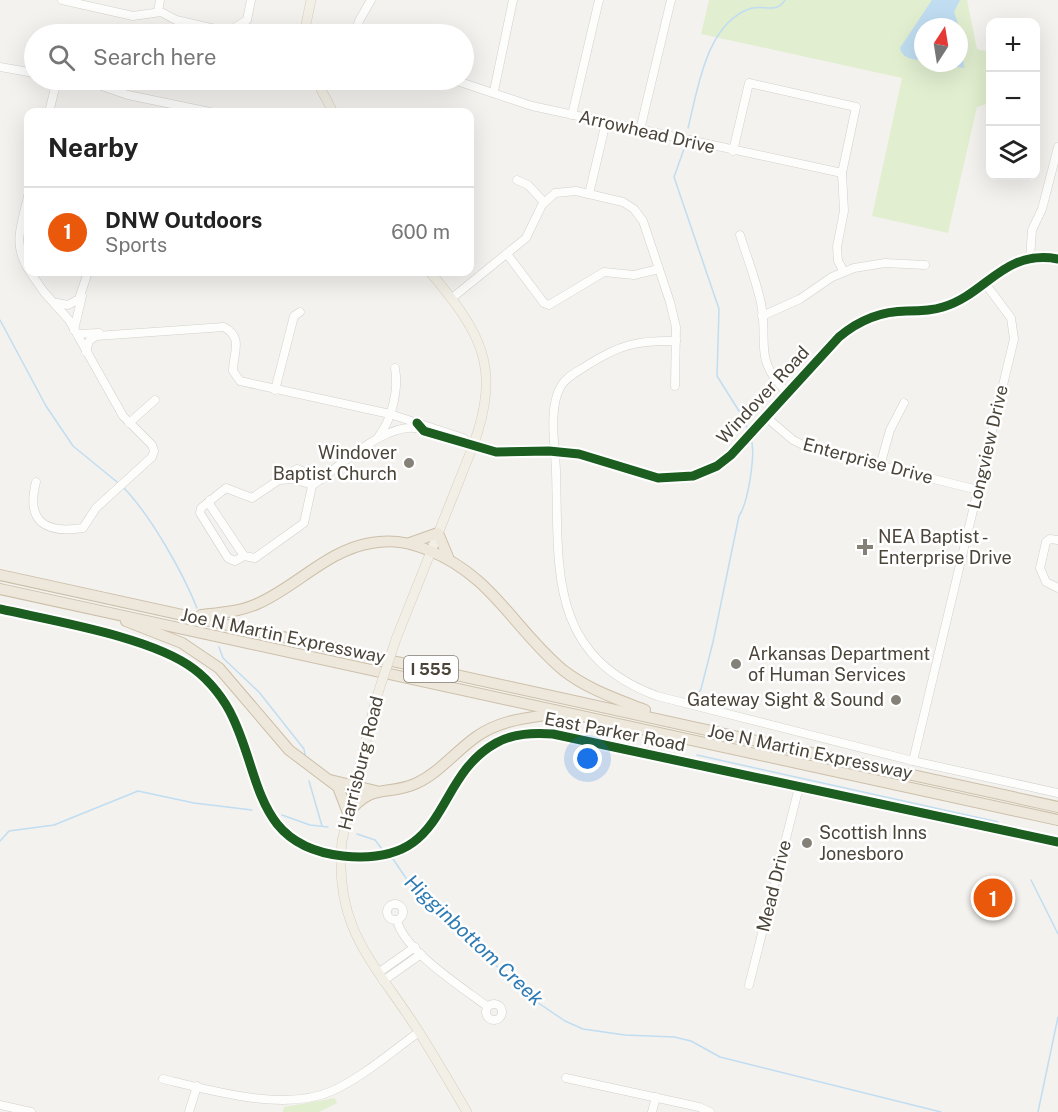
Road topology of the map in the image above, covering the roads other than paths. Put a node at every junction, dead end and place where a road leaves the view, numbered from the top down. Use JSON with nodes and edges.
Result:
{"nodes":[{"id":1,"x":62,"y":0,"type":"edge"},
{"id":2,"x":160,"y":0,"type":"edge"},
{"id":3,"x":251,"y":0,"type":"edge"},
{"id":4,"x":311,"y":0,"type":"edge"},
{"id":5,"x":371,"y":0,"type":"edge"},
{"id":6,"x":513,"y":0,"type":"edge"},
{"id":7,"x":598,"y":0,"type":"edge"},
{"id":8,"x":671,"y":0,"type":"edge"},
{"id":9,"x":158,"y":11,"type":"junction"},
{"id":10,"x":196,"y":24,"type":"edge"},
{"id":11,"x":241,"y":24,"type":"edge"},
{"id":12,"x":306,"y":24,"type":"edge"},
{"id":13,"x":358,"y":24,"type":"edge"},
{"id":14,"x":0,"y":67,"type":"edge"},
{"id":15,"x":24,"y":71,"type":"edge"},
{"id":16,"x":474,"y":86,"type":"edge"},
{"id":17,"x":54,"y":90,"type":"edge"},
{"id":18,"x":113,"y":90,"type":"edge"},
{"id":19,"x":321,"y":90,"type":"edge"},
{"id":20,"x":494,"y":91,"type":"junction"},
{"id":21,"x":50,"y":108,"type":"edge"},
{"id":22,"x":191,"y":108,"type":"edge"},
{"id":23,"x":331,"y":108,"type":"edge"},
{"id":24,"x":572,"y":115,"type":"junction"},
{"id":25,"x":606,"y":122,"type":"junction"},
{"id":26,"x":640,"y":130,"type":"junction"},
{"id":27,"x":1058,"y":147,"type":"edge"},
{"id":28,"x":733,"y":151,"type":"junction"},
{"id":29,"x":842,"y":173,"type":"junction"},
{"id":30,"x":517,"y":180,"type":"dead end"},
{"id":31,"x":589,"y":194,"type":"junction"},
{"id":32,"x":544,"y":202,"type":"junction"},
{"id":33,"x":24,"y":216,"type":"edge"},
{"id":34,"x":740,"y":235,"type":"dead end"},
{"id":35,"x":507,"y":254,"type":"junction"},
{"id":36,"x":1030,"y":259,"type":"junction"},
{"id":37,"x":1058,"y":259,"type":"edge"},
{"id":38,"x":24,"y":261,"type":"edge"},
{"id":39,"x":925,"y":265,"type":"dead end"},
{"id":40,"x":659,"y":269,"type":"junction"},
{"id":41,"x":844,"y":272,"type":"junction"},
{"id":42,"x":33,"y":276,"type":"edge"},
{"id":43,"x":87,"y":276,"type":"edge"},
{"id":44,"x":433,"y":276,"type":"edge"},
{"id":45,"x":984,"y":282,"type":"junction"},
{"id":46,"x":84,"y":289,"type":"junction"},
{"id":47,"x":51,"y":298,"type":"junction"},
{"id":48,"x":452,"y":298,"type":"junction"},
{"id":49,"x":300,"y":312,"type":"dead end"},
{"id":50,"x":762,"y":316,"type":"junction"},
{"id":51,"x":75,"y":332,"type":"junction"},
{"id":52,"x":119,"y":333,"type":"junction"},
{"id":53,"x":676,"y":340,"type":"junction"},
{"id":54,"x":86,"y":352,"type":"junction"},
{"id":55,"x":395,"y":368,"type":"dead end"},
{"id":56,"x":675,"y":386,"type":"dead end"},
{"id":57,"x":275,"y":390,"type":"junction"},
{"id":58,"x":788,"y":394,"type":"junction"},
{"id":59,"x":155,"y":400,"type":"dead end"},
{"id":60,"x":904,"y":403,"type":"dead end"},
{"id":61,"x":375,"y":411,"type":"junction"},
{"id":62,"x":390,"y":414,"type":"junction"},
{"id":63,"x":766,"y":417,"type":"junction"},
{"id":64,"x":129,"y":423,"type":"junction"},
{"id":65,"x":417,"y":423,"type":"junction"},
{"id":66,"x":424,"y":431,"type":"junction"},
{"id":67,"x":378,"y":438,"type":"junction"},
{"id":68,"x":473,"y":446,"type":"junction"},
{"id":69,"x":555,"y":452,"type":"junction"},
{"id":70,"x":880,"y":466,"type":"junction"},
{"id":71,"x":293,"y":475,"type":"junction"},
{"id":72,"x":323,"y":479,"type":"junction"},
{"id":73,"x":36,"y":482,"type":"dead end"},
{"id":74,"x":312,"y":486,"type":"junction"},
{"id":75,"x":978,"y":490,"type":"junction"},
{"id":76,"x":210,"y":500,"type":"junction"},
{"id":77,"x":438,"y":533,"type":"junction"},
{"id":78,"x":1058,"y":540,"type":"edge"},
{"id":79,"x":410,"y":543,"type":"junction"},
{"id":80,"x":431,"y":551,"type":"junction"},
{"id":81,"x":244,"y":556,"type":"junction"},
{"id":82,"x":448,"y":557,"type":"junction"},
{"id":83,"x":0,"y":575,"type":"edge"},
{"id":84,"x":1058,"y":588,"type":"edge"},
{"id":85,"x":0,"y":589,"type":"edge"},
{"id":86,"x":0,"y":609,"type":"edge"},
{"id":87,"x":104,"y":611,"type":"junction"},
{"id":88,"x":191,"y":616,"type":"junction"},
{"id":89,"x":565,"y":712,"type":"junction"},
{"id":90,"x":670,"y":721,"type":"junction"},
{"id":91,"x":913,"y":761,"type":"junction"},
{"id":92,"x":327,"y":778,"type":"junction"},
{"id":93,"x":354,"y":785,"type":"junction"},
{"id":94,"x":799,"y":787,"type":"junction"},
{"id":95,"x":376,"y":791,"type":"junction"},
{"id":96,"x":1058,"y":793,"type":"edge"},
{"id":97,"x":1058,"y":807,"type":"edge"},
{"id":98,"x":348,"y":813,"type":"junction"},
{"id":99,"x":1058,"y":820,"type":"edge"},
{"id":100,"x":1058,"y":842,"type":"edge"},
{"id":101,"x":341,"y":855,"type":"junction"},
{"id":102,"x":398,"y":920,"type":"dead end"},
{"id":103,"x":415,"y":947,"type":"junction"},
{"id":104,"x":421,"y":954,"type":"junction"},
{"id":105,"x":381,"y":977,"type":"junction"},
{"id":106,"x":749,"y":985,"type":"dead end"},
{"id":107,"x":488,"y":1007,"type":"dead end"},
{"id":108,"x":419,"y":1032,"type":"junction"},
{"id":109,"x":566,"y":1078,"type":"dead end"},
{"id":110,"x":162,"y":1079,"type":"dead end"},
{"id":111,"x":196,"y":1086,"type":"junction"},
{"id":112,"x":656,"y":1097,"type":"junction"},
{"id":113,"x":0,"y":1105,"type":"edge"},
{"id":114,"x":32,"y":1112,"type":"edge"},
{"id":115,"x":189,"y":1112,"type":"edge"},
{"id":116,"x":467,"y":1112,"type":"edge"},
{"id":117,"x":652,"y":1112,"type":"edge"},
{"id":118,"x":710,"y":1112,"type":"edge"}],
"edges":[{"from":1,"to":9,"type":"street"},
{"from":2,"to":9,"type":"street"},
{"from":3,"to":11,"type":"street"},
{"from":4,"to":12,"type":"main road"},
{"from":5,"to":13,"type":"street"},
{"from":6,"to":20,"type":"street"},
{"from":7,"to":24,"type":"street"},
{"from":8,"to":26,"type":"street"},
{"from":9,"to":10,"type":"street"},
{"from":14,"to":15,"type":"street"},
{"from":16,"to":20,"type":"street","name":"Arrowhead Drive"},
{"from":17,"to":21,"type":"street"},
{"from":18,"to":22,"type":"street"},
{"from":19,"to":23,"type":"main road"},
{"from":20,"to":24,"type":"street","name":"Arrowhead Drive"},
{"from":24,"to":25,"type":"street","name":"Arrowhead Drive"},
{"from":25,"to":26,"type":"street","name":"Arrowhead Drive"},
{"from":25,"to":31,"type":"street"},
{"from":26,"to":28,"type":"street","name":"Arrowhead Drive"},
{"from":27,"to":36,"type":"street"},
{"from":28,"to":29,"type":"street","name":"Arrowhead Drive"},
{"from":28,"to":29,"type":"street"},
{"from":29,"to":41,"type":"street"},
{"from":30,"to":32,"type":"street"},
{"from":31,"to":32,"type":"street"},
{"from":31,"to":40,"type":"street"},
{"from":32,"to":35,"type":"street"},
{"from":33,"to":38,"type":"street"},
{"from":34,"to":50,"type":"street"},
{"from":35,"to":40,"type":"street"},
{"from":35,"to":48,"type":"street"},
{"from":36,"to":37,"type":"street","name":"Windover Road"},
{"from":36,"to":45,"type":"street","name":"Windover Road"},
{"from":39,"to":41,"type":"street"},
{"from":40,"to":53,"type":"street"},
{"from":41,"to":50,"type":"street"},
{"from":42,"to":47,"type":"street"},
{"from":43,"to":46,"type":"street"},
{"from":44,"to":48,"type":"main road","name":"Harrisburg Road"},
{"from":45,"to":58,"type":"street","name":"Windover Road"},
{"from":45,"to":75,"type":"street","name":"Longview Drive"},
{"from":46,"to":47,"type":"street"},
{"from":46,"to":51,"type":"street"},
{"from":47,"to":51,"type":"street"},
{"from":48,"to":68,"type":"main road","name":"Harrisburg Road"},
{"from":49,"to":57,"type":"street"},
{"from":50,"to":58,"type":"street"},
{"from":51,"to":52,"type":"street","name":"Windover Road"},
{"from":51,"to":54,"type":"street"},
{"from":52,"to":54,"type":"street","name":"Windover Road"},
{"from":52,"to":57,"type":"street","name":"Windover Road"},
{"from":53,"to":56,"type":"street"},
{"from":53,"to":69,"type":"street"},
{"from":54,"to":64,"type":"street"},
{"from":55,"to":62,"type":"street"},
{"from":57,"to":61,"type":"street","name":"Windover Road"},
{"from":58,"to":63,"type":"street","name":"Windover Road"},
{"from":59,"to":64,"type":"street"},
{"from":60,"to":70,"type":"street"},
{"from":61,"to":62,"type":"street","name":"Windover Road"},
{"from":61,"to":67,"type":"street"},
{"from":62,"to":65,"type":"street","name":"Windover Road"},
{"from":62,"to":67,"type":"street"},
{"from":63,"to":69,"type":"street","name":"Windover Road"},
{"from":63,"to":70,"type":"street","name":"Enterprise Drive"},
{"from":64,"to":73,"type":"street"},
{"from":65,"to":66,"type":"street"},
{"from":65,"to":68,"type":"street","name":"Windover Road"},
{"from":66,"to":67,"type":"street","name":"Windover Road"},
{"from":66,"to":68,"type":"street","name":"Windover Road"},
{"from":67,"to":72,"type":"street"},
{"from":68,"to":69,"type":"street","name":"Windover Road"},
{"from":68,"to":77,"type":"main road","name":"Harrisburg Road"},
{"from":69,"to":91,"type":"street"},
{"from":70,"to":75,"type":"street","name":"Enterprise Drive"},
{"from":71,"to":72,"type":"street"},
{"from":71,"to":74,"type":"street"},
{"from":71,"to":76,"type":"street"},
{"from":72,"to":74,"type":"street"},
{"from":74,"to":81,"type":"street"},
{"from":75,"to":91,"type":"street","name":"Longview Drive"},
{"from":76,"to":81,"type":"street"},
{"from":76,"to":81,"type":"street"},
{"from":77,"to":79,"type":"highway"},
{"from":77,"to":80,"type":"main road","name":"Harrisburg Road"},
{"from":77,"to":82,"type":"highway"},
{"from":78,"to":84,"type":"street"},
{"from":79,"to":80,"type":"highway"},
{"from":79,"to":88,"type":"highway"},
{"from":80,"to":82,"type":"highway"},
{"from":80,"to":93,"type":"main road","name":"Harrisburg Road","bridge":true},
{"from":82,"to":90,"type":"highway"},
{"from":83,"to":88,"type":"highway","name":"Joe N Martin Expressway","number":"I 555"},
{"from":85,"to":87,"type":"highway","name":"Joe N Martin Expressway","number":"I 555"},
{"from":86,"to":101,"type":"street","name":"East Parker Road"},
{"from":87,"to":89,"type":"highway","name":"Joe N Martin Expressway","number":"I 555"},
{"from":87,"to":92,"type":"highway"},
{"from":88,"to":90,"type":"highway","name":"Joe N Martin Expressway","number":"I 555"},
{"from":89,"to":95,"type":"highway"},
{"from":89,"to":99,"type":"highway","name":"Joe N Martin Expressway","number":"I 555"},
{"from":90,"to":97,"type":"highway","name":"Joe N Martin Expressway","number":"I 555"},
{"from":91,"to":96,"type":"street"},
{"from":92,"to":93,"type":"highway"},
{"from":92,"to":98,"type":"highway"},
{"from":93,"to":95,"type":"highway"},
{"from":93,"to":98,"type":"main road","name":"Harrisburg Road"},
{"from":94,"to":100,"type":"street","name":"East Parker Road"},
{"from":94,"to":101,"type":"street","name":"East Parker Road"},
{"from":94,"to":106,"type":"street","name":"Mead Drive"},
{"from":95,"to":98,"type":"highway"},
{"from":98,"to":101,"type":"main road","name":"Harrisburg Road"},
{"from":101,"to":105,"type":"main road","name":"Harrisburg Road"},
{"from":102,"to":103,"type":"street"},
{"from":103,"to":104,"type":"street"},
{"from":103,"to":105,"type":"street"},
{"from":104,"to":105,"type":"street"},
{"from":104,"to":107,"type":"street"},
{"from":105,"to":108,"type":"main road","name":"Harrisburg Road"},
{"from":108,"to":111,"type":"street"},
{"from":108,"to":116,"type":"main road","name":"Harrisburg Road"},
{"from":109,"to":112,"type":"street"},
{"from":110,"to":111,"type":"street"},
{"from":111,"to":115,"type":"street"},
{"from":112,"to":117,"type":"street"},
{"from":112,"to":118,"type":"street"},
{"from":113,"to":114,"type":"street"}]}
